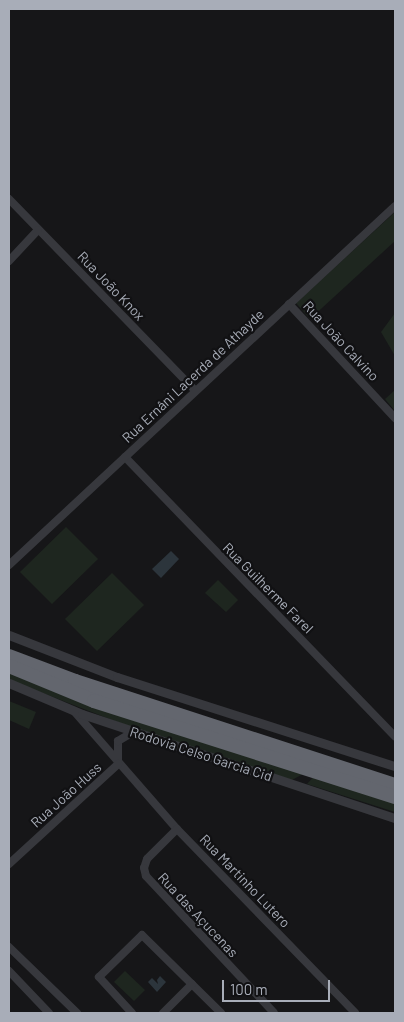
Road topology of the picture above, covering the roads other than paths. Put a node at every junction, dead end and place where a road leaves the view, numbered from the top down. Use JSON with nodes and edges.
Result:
{"nodes":[{"id":1,"x":9,"y":199,"type":"edge"},
{"id":2,"x":395,"y":206,"type":"edge"},
{"id":3,"x":38,"y":230,"type":"junction"},
{"id":4,"x":9,"y":261,"type":"edge"},
{"id":5,"x":289,"y":304,"type":"junction"},
{"id":6,"x":195,"y":390,"type":"junction"},
{"id":7,"x":395,"y":418,"type":"edge"},
{"id":8,"x":125,"y":457,"type":"junction"},
{"id":9,"x":9,"y":565,"type":"edge"},
{"id":10,"x":9,"y":635,"type":"edge"},
{"id":11,"x":9,"y":656,"type":"edge"},
{"id":12,"x":9,"y":666,"type":"edge"},
{"id":13,"x":9,"y":683,"type":"edge"},
{"id":14,"x":74,"y":711,"type":"junction"},
{"id":15,"x":133,"y":732,"type":"junction"},
{"id":16,"x":395,"y":737,"type":"edge"},
{"id":17,"x":118,"y":764,"type":"junction"},
{"id":18,"x":395,"y":766,"type":"edge"},
{"id":19,"x":395,"y":784,"type":"edge"},
{"id":20,"x":395,"y":797,"type":"edge"},
{"id":21,"x":395,"y":818,"type":"edge"},
{"id":22,"x":177,"y":829,"type":"junction"},
{"id":23,"x":9,"y":864,"type":"edge"},
{"id":24,"x":9,"y":947,"type":"edge"},
{"id":25,"x":9,"y":971,"type":"edge"},
{"id":26,"x":192,"y":984,"type":"junction"},
{"id":27,"x":49,"y":1013,"type":"edge"},
{"id":28,"x":77,"y":1013,"type":"edge"},
{"id":29,"x":132,"y":1013,"type":"edge"},
{"id":30,"x":163,"y":1013,"type":"edge"},
{"id":31,"x":220,"y":1013,"type":"edge"},
{"id":32,"x":274,"y":1013,"type":"edge"},
{"id":33,"x":355,"y":1013,"type":"edge"}],
"edges":[{"from":1,"to":3,"type":"street","name":"Rua João Knox"},
{"from":2,"to":5,"type":"street","name":"Rua Ernâni Lacerda de Athayde"},
{"from":3,"to":4,"type":"street"},
{"from":3,"to":6,"type":"street","name":"Rua João Knox"},
{"from":5,"to":6,"type":"street","name":"Rua Ernâni Lacerda de Athayde"},
{"from":5,"to":7,"type":"street","name":"Rua João Calvino"},
{"from":6,"to":8,"type":"street","name":"Rua Ernâni Lacerda de Athayde"},
{"from":8,"to":9,"type":"street","name":"Rua Ernâni Lacerda de Athayde"},
{"from":8,"to":16,"type":"street","name":"Rua Guilherme Farel"},
{"from":10,"to":18,"type":"street"},
{"from":11,"to":19,"type":"highway"},
{"from":12,"to":20,"type":"highway","name":"Rodovia Celso Garcia Cid"},
{"from":13,"to":14,"type":"street","name":"Rodovia Celso Garcia Cid"},
{"from":14,"to":15,"type":"street","name":"Rodovia Celso Garcia Cid"},
{"from":14,"to":17,"type":"street","name":"Rua João Huss"},
{"from":15,"to":17,"type":"street","name":"Rua João Huss"},
{"from":15,"to":21,"type":"street","name":"Rodovia Celso Garcia Cid"},
{"from":17,"to":22,"type":"street","name":"Rua Martinho Lutero"},
{"from":17,"to":23,"type":"street","name":"Rua João Huss"},
{"from":22,"to":32,"type":"street","name":"Rua das Açucenas"},
{"from":22,"to":33,"type":"street","name":"Rua Martinho Lutero"},
{"from":24,"to":28,"type":"street"},
{"from":25,"to":27,"type":"street"},
{"from":26,"to":29,"type":"street"},
{"from":26,"to":30,"type":"street"},
{"from":26,"to":31,"type":"street"}]}
